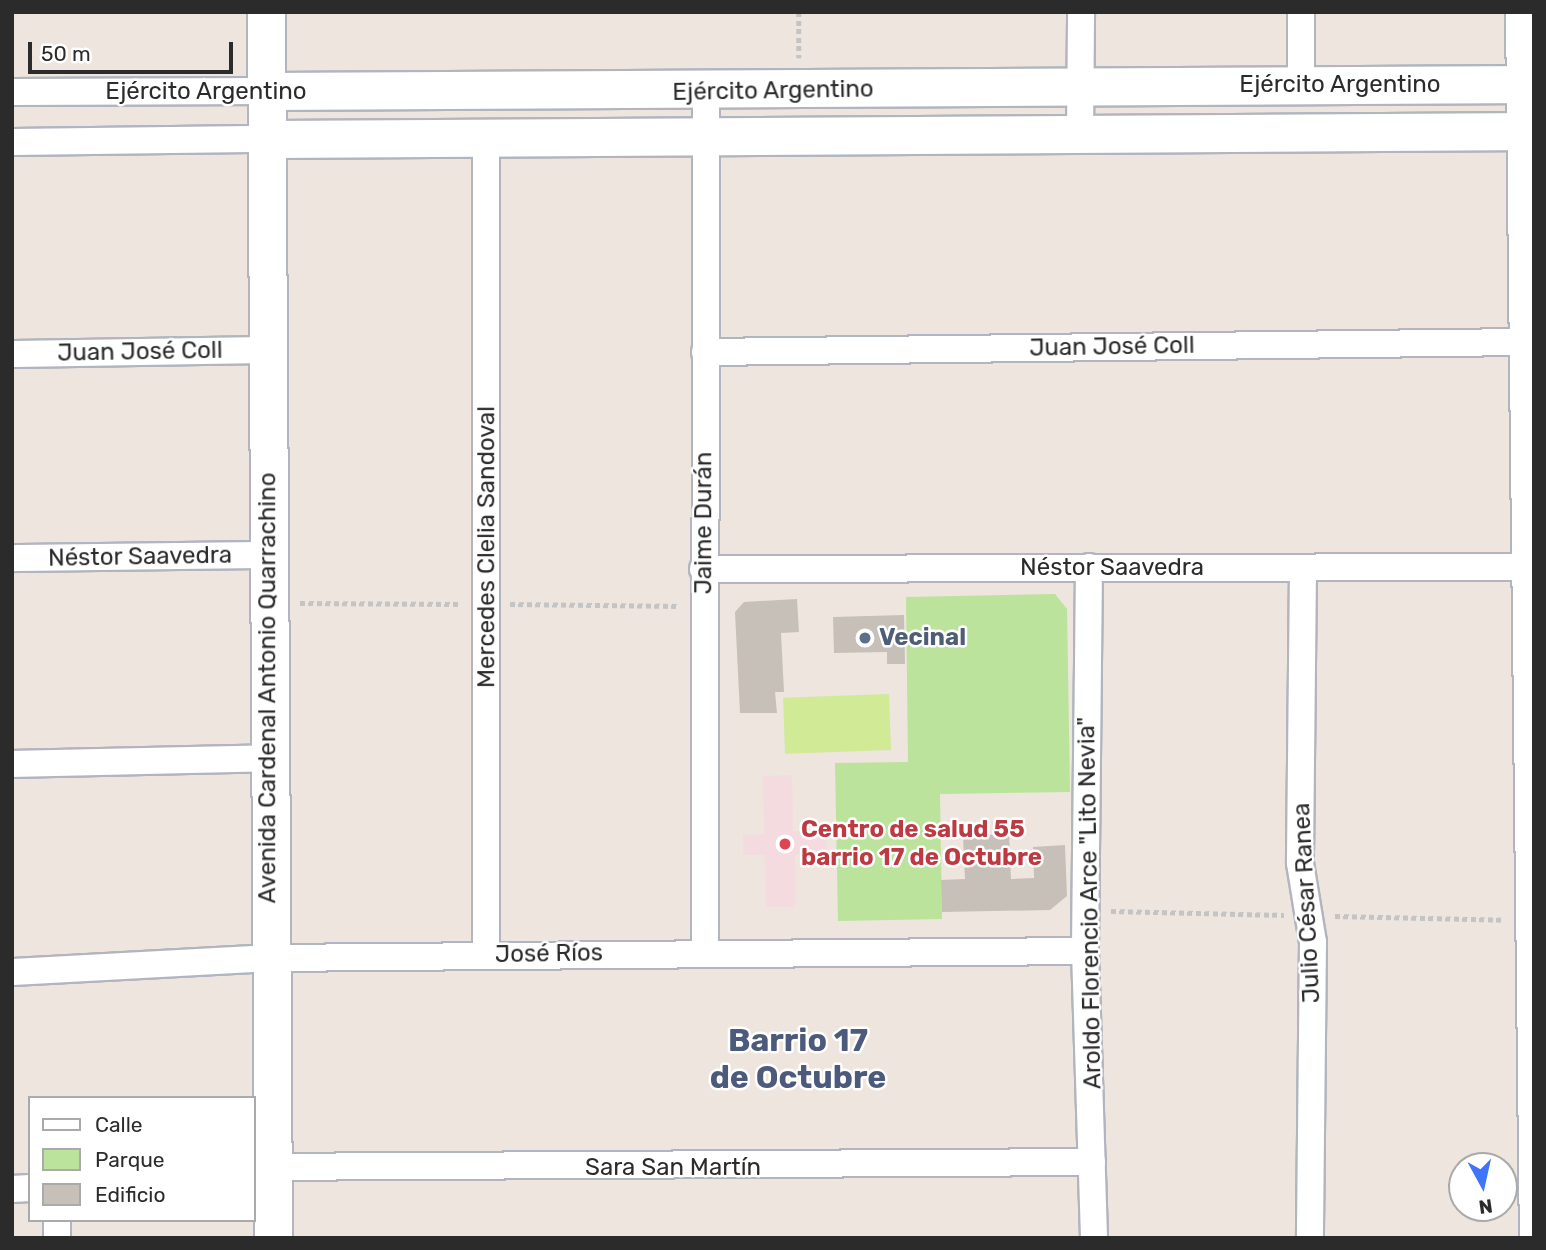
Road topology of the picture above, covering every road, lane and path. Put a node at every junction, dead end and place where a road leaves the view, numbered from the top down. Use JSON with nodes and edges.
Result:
{"nodes":[{"id":1,"x":266,"y":12,"type":"edge"},
{"id":2,"x":799,"y":12,"type":"edge"},
{"id":3,"x":1081,"y":12,"type":"edge"},
{"id":4,"x":1301,"y":12,"type":"edge"},
{"id":5,"x":1519,"y":12,"type":"edge"},
{"id":6,"x":1527,"y":84,"type":"edge"},
{"id":7,"x":1301,"y":85,"type":"junction"},
{"id":8,"x":1083,"y":87,"type":"junction"},
{"id":9,"x":800,"y":91,"type":"junction"},
{"id":10,"x":12,"y":92,"type":"edge"},
{"id":11,"x":267,"y":92,"type":"junction"},
{"id":12,"x":706,"y":93,"type":"junction"},
{"id":13,"x":1526,"y":131,"type":"edge"},
{"id":14,"x":1080,"y":135,"type":"junction"},
{"id":15,"x":706,"y":137,"type":"junction"},
{"id":16,"x":271,"y":139,"type":"junction"},
{"id":17,"x":486,"y":139,"type":"junction"},
{"id":18,"x":12,"y":142,"type":"edge"},
{"id":19,"x":1520,"y":342,"type":"junction"},
{"id":20,"x":268,"y":350,"type":"junction"},
{"id":21,"x":705,"y":352,"type":"junction"},
{"id":22,"x":12,"y":354,"type":"edge"},
{"id":23,"x":267,"y":555,"type":"junction"},
{"id":24,"x":12,"y":558,"type":"edge"},
{"id":25,"x":1089,"y":567,"type":"junction"},
{"id":26,"x":1520,"y":568,"type":"junction"},
{"id":27,"x":703,"y":569,"type":"junction"},
{"id":28,"x":1303,"y":569,"type":"junction"},
{"id":29,"x":267,"y":758,"type":"junction"},
{"id":30,"x":1530,"y":758,"type":"edge"},
{"id":31,"x":12,"y":765,"type":"edge"},
{"id":32,"x":1086,"y":951,"type":"junction"},
{"id":33,"x":705,"y":952,"type":"junction"},
{"id":34,"x":486,"y":954,"type":"junction"},
{"id":35,"x":268,"y":958,"type":"junction"},
{"id":36,"x":12,"y":972,"type":"edge"},
{"id":37,"x":1533,"y":975,"type":"edge"},
{"id":38,"x":1092,"y":1162,"type":"junction"},
{"id":39,"x":263,"y":1167,"type":"edge"},
{"id":40,"x":1533,"y":1198,"type":"edge"},
{"id":41,"x":273,"y":1238,"type":"edge"},
{"id":42,"x":1094,"y":1238,"type":"edge"},
{"id":43,"x":1310,"y":1238,"type":"edge"},
{"id":44,"x":1532,"y":1238,"type":"edge"}],
"edges":[{"from":1,"to":11,"type":"street","name":"Avenida Cardenal Antonio Quarrachino"},
{"from":2,"to":9,"type":"path"},
{"from":3,"to":8,"type":"street"},
{"from":4,"to":7,"type":"street"},
{"from":5,"to":6,"type":"street"},
{"from":6,"to":7,"type":"street","name":"Ejército Argentino"},
{"from":6,"to":13,"type":"street"},
{"from":7,"to":8,"type":"street","name":"Ejército Argentino"},
{"from":8,"to":9,"type":"street","name":"Ejército Argentino"},
{"from":8,"to":14,"type":"street"},
{"from":9,"to":12,"type":"street","name":"Ejército Argentino"},
{"from":10,"to":11,"type":"street","name":"Ejército Argentino"},
{"from":11,"to":12,"type":"street","name":"Ejército Argentino"},
{"from":11,"to":16,"type":"street","name":"Avenida Cardenal Antonio Quarrachino"},
{"from":12,"to":15,"type":"street","name":"Jaime Durán"},
{"from":13,"to":14,"type":"street","name":"Ejército Argentino"},
{"from":13,"to":19,"type":"street"},
{"from":14,"to":15,"type":"street","name":"Ejército Argentino"},
{"from":15,"to":17,"type":"street","name":"Ejército Argentino"},
{"from":15,"to":21,"type":"street","name":"Jaime Durán"},
{"from":16,"to":17,"type":"street","name":"Ejército Argentino"},
{"from":16,"to":18,"type":"street","name":"Ejército Argentino"},
{"from":16,"to":20,"type":"street","name":"Avenida Cardenal Antonio Quarrachino"},
{"from":17,"to":34,"type":"street","name":"Mercedes Clelia Sandoval"},
{"from":19,"to":21,"type":"street","name":"Juan José Coll"},
{"from":19,"to":26,"type":"street"},
{"from":20,"to":22,"type":"street","name":"Juan José Coll"},
{"from":20,"to":23,"type":"street","name":"Avenida Cardenal Antonio Quarrachino"},
{"from":21,"to":27,"type":"street","name":"Jaime Durán"},
{"from":23,"to":24,"type":"street","name":"Néstor Saavedra"},
{"from":23,"to":29,"type":"street","name":"Avenida Cardenal Antonio Quarrachino"},
{"from":25,"to":27,"type":"street","name":"Néstor Saavedra"},
{"from":25,"to":28,"type":"street","name":"Néstor Saavedra"},
{"from":25,"to":32,"type":"street","name":"Aroldo Florencio Arce \"Lito Nevia\""},
{"from":26,"to":28,"type":"street","name":"Néstor Saavedra"},
{"from":26,"to":30,"type":"street"},
{"from":27,"to":33,"type":"street","name":"Jaime Durán"},
{"from":28,"to":43,"type":"street","name":"Julio César Ranea"},
{"from":29,"to":31,"type":"street"},
{"from":29,"to":35,"type":"street","name":"Avenida Cardenal Antonio Quarrachino"},
{"from":30,"to":37,"type":"street"},
{"from":32,"to":33,"type":"street","name":"José Ríos"},
{"from":32,"to":38,"type":"street","name":"Aroldo Florencio Arce \"Lito Nevia\""},
{"from":33,"to":34,"type":"street","name":"José Ríos"},
{"from":34,"to":35,"type":"street","name":"José Ríos"},
{"from":35,"to":36,"type":"street","name":"José Ríos"},
{"from":35,"to":39,"type":"street","name":"Avenida Cardenal Antonio Quarrachino"},
{"from":37,"to":40,"type":"street"},
{"from":38,"to":39,"type":"street","name":"Sara San Martín"},
{"from":38,"to":42,"type":"street","name":"Aroldo Florencio Arce \"Lito Nevia\""},
{"from":39,"to":41,"type":"street","name":"Avenida Cardenal Antonio Quarrachino"},
{"from":40,"to":44,"type":"street"}]}
